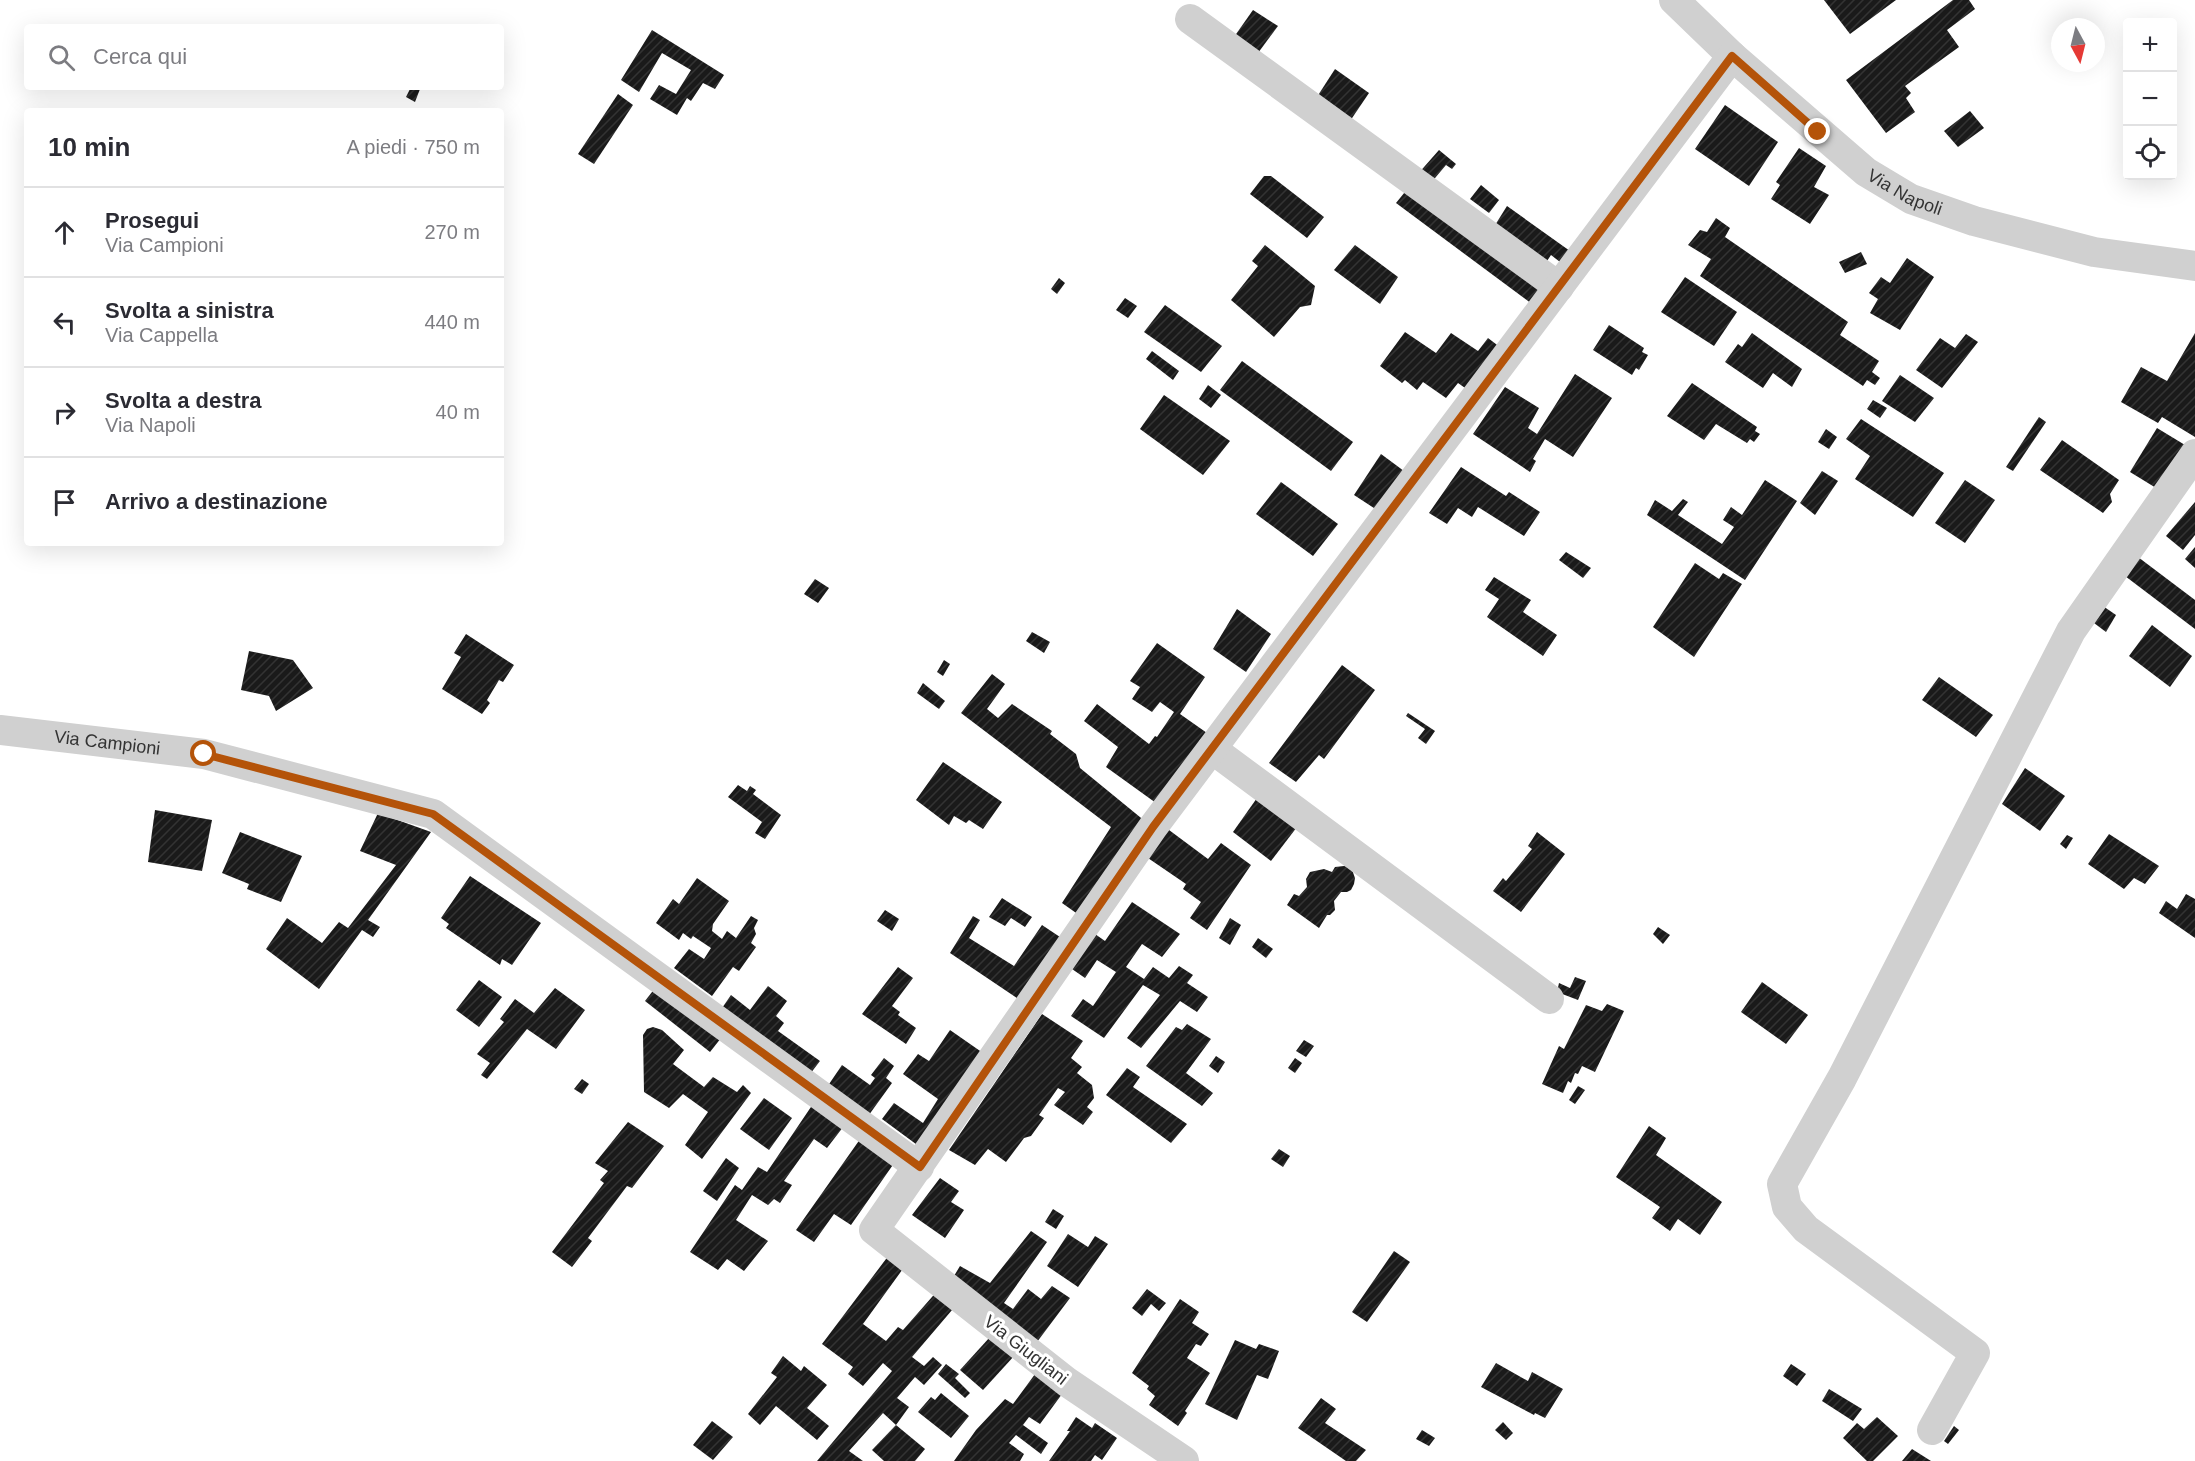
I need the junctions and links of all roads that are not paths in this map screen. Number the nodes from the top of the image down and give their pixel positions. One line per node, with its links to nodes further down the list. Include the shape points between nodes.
1 (1674, 0): 3 (street, Via Napoli)
2 (1190, 19): 5 (street)
3 (1732, 56): 4 (street, Via Napoli, via 1866,172 1911,199 1974,221 2094,252); 5 (street)
4 (2195, 266)
5 (1559, 287): 8 (street)
6 (2195, 454): 11 (street, via 2071,631 1842,1078 1782,1184 1788,1207 1806,1229 1975,1353)
7 (0, 730): 10 (street, Via Campioni, via 204,754 433,814)
8 (1212, 749): 9 (street); 10 (street, via 1153,827)
9 (1549, 999)
10 (920, 1167): 12 (street, Via Giugliani, via 874,1230 1067,1382)
11 (1932, 1430)
12 (1184, 1461)

